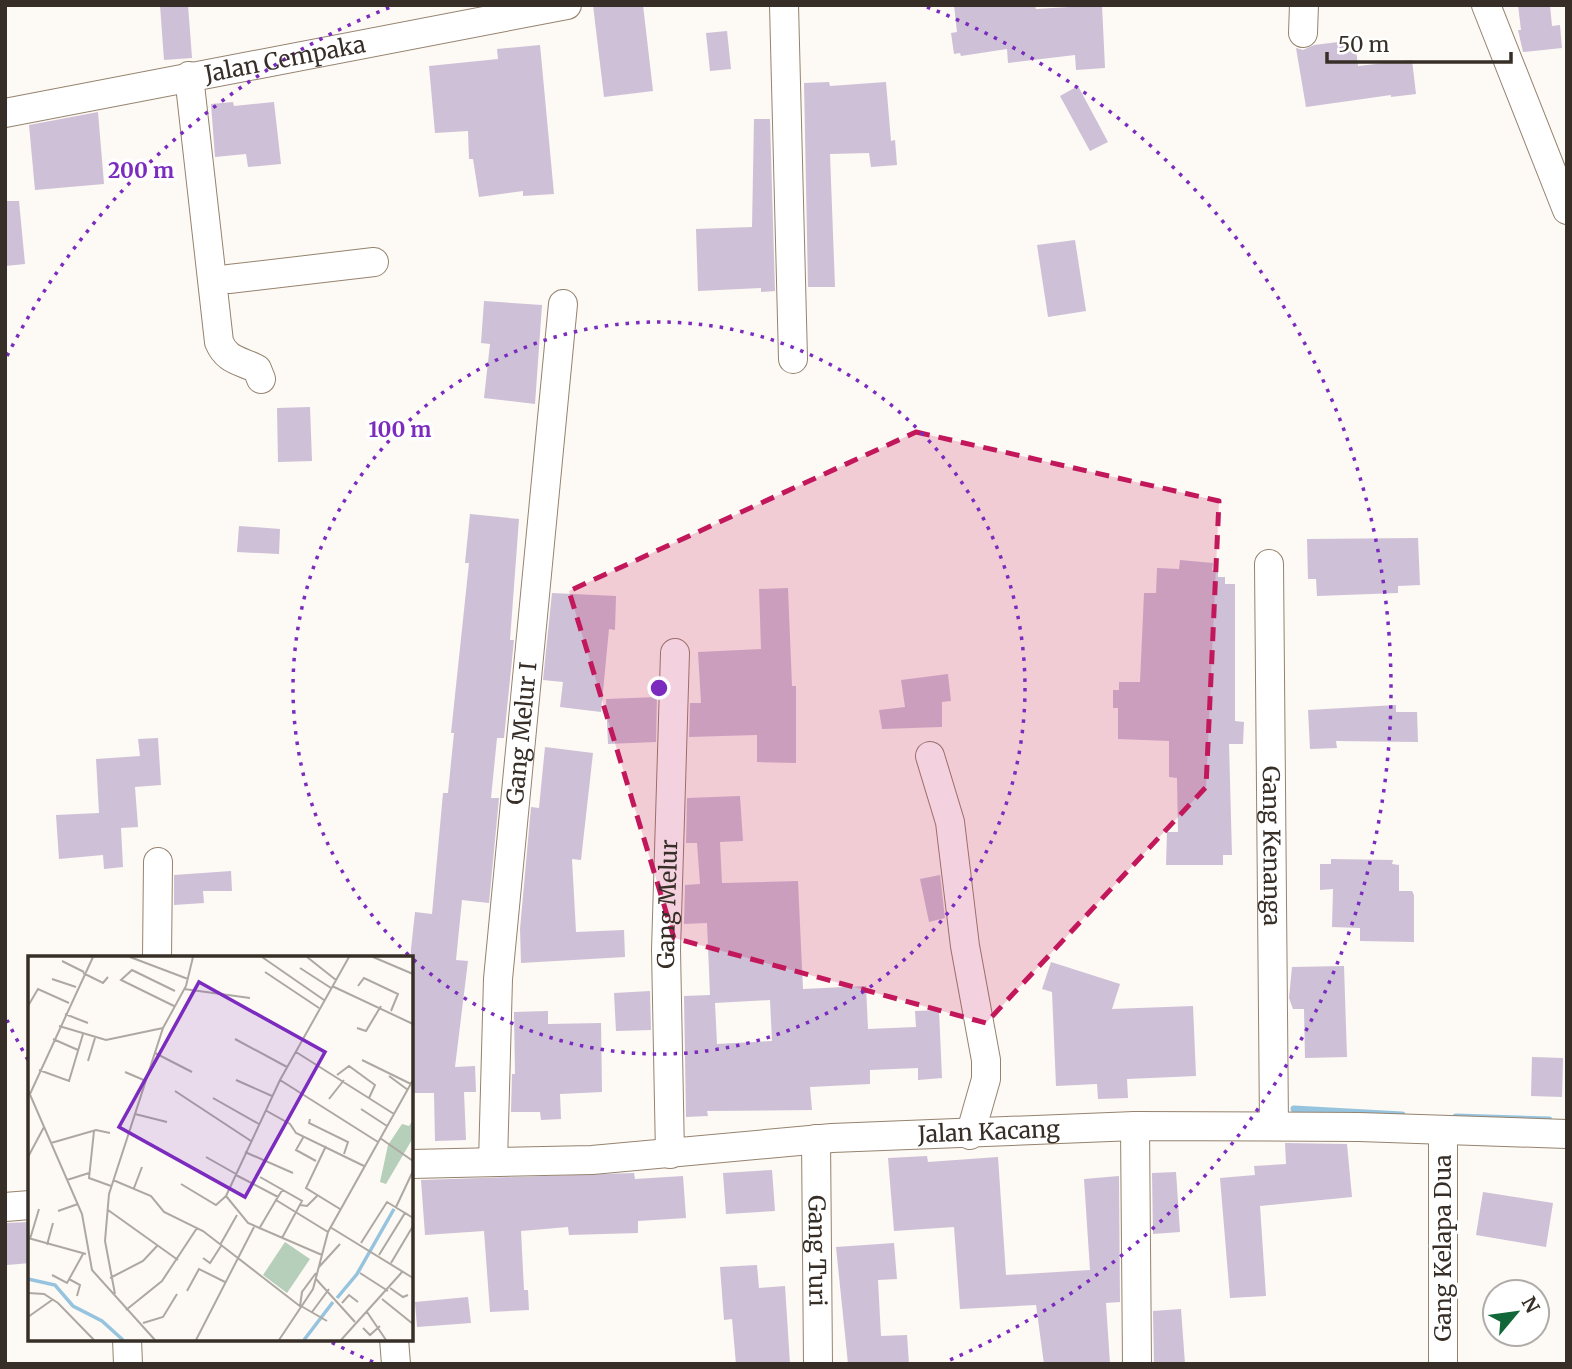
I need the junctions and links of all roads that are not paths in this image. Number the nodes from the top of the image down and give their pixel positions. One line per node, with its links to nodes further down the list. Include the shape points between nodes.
1 (567, 5): 5 (street, Jalan Cempaka)
2 (784, 5): 13 (street)
3 (1304, 5): 6 (street)
4 (1486, 5): 9 (street)
5 (510, 10): 7 (street, Jalan Cempaka)
6 (1303, 33)
7 (189, 76): 8 (street, Jalan Cempaka); 14 (street, via 219,342 233,361 257,369)
8 (5, 113)
9 (1567, 210)
10 (374, 262): 11 (street)
11 (229, 279)
12 (563, 304): 27 (street, Gang Melur I, via 498,979)
13 (793, 359)
14 (261, 379)
15 (1269, 564): 21 (street, Gang Kenanga)
16 (676, 653): 26 (street, Gang Melur, via 666,911)
17 (930, 756): 24 (street, via 950,822 965,946 986,1060 986,1079)
18 (158, 862): 19 (street)
19 (157, 956)
20 (1135, 1126): 21 (street, Jalan Kacang); 24 (street, Jalan Kacang); 36 (street)
21 (1274, 1126): 22 (street, Jalan Kacang)
22 (1443, 1131): 23 (street, Jalan Kacang); 37 (street, Gang Kelapa Dua)
23 (1567, 1134)
24 (970, 1135): 25 (street, Jalan Kacang)
25 (816, 1139): 26 (street, Jalan Kacang); 35 (street, Gang Turi)
26 (670, 1154): 27 (street, Jalan Kacang)
27 (494, 1161): 28 (street, Jalan Kacang)
28 (413, 1164)
29 (28, 1205): 30 (street)
30 (5, 1207)
31 (127, 1341): 33 (street)
32 (394, 1341): 34 (street)
33 (128, 1364)
34 (396, 1364)
35 (818, 1364)
36 (1137, 1364)
37 (1443, 1364)

